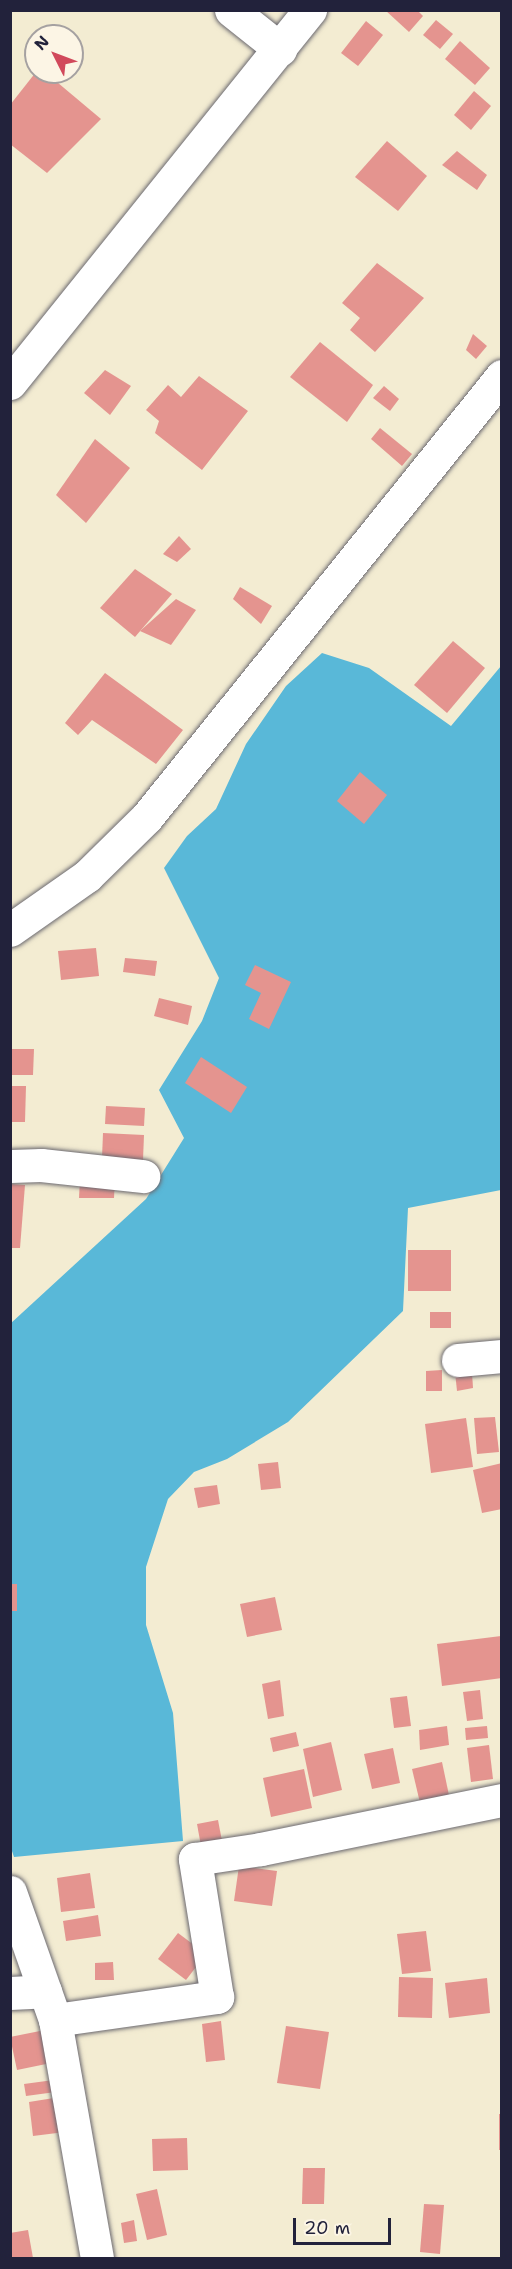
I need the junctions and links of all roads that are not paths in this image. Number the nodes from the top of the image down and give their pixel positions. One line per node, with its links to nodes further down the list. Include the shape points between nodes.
1 (231, 10): 3 (street)
2 (310, 10): 3 (street)
3 (280, 49): 4 (street)
4 (10, 383)
5 (497, 391): 6 (street, via 147,818 87,876)
6 (10, 930)
7 (10, 1166): 8 (street, via 41,1165)
8 (143, 1176)
9 (501, 1356): 10 (street)
10 (458, 1360)
11 (501, 1800): 14 (street, via 195,1859 217,1997)
12 (10, 1892): 14 (street)
13 (10, 1993): 14 (street)
14 (50, 2006): 15 (street)
15 (97, 2259)

